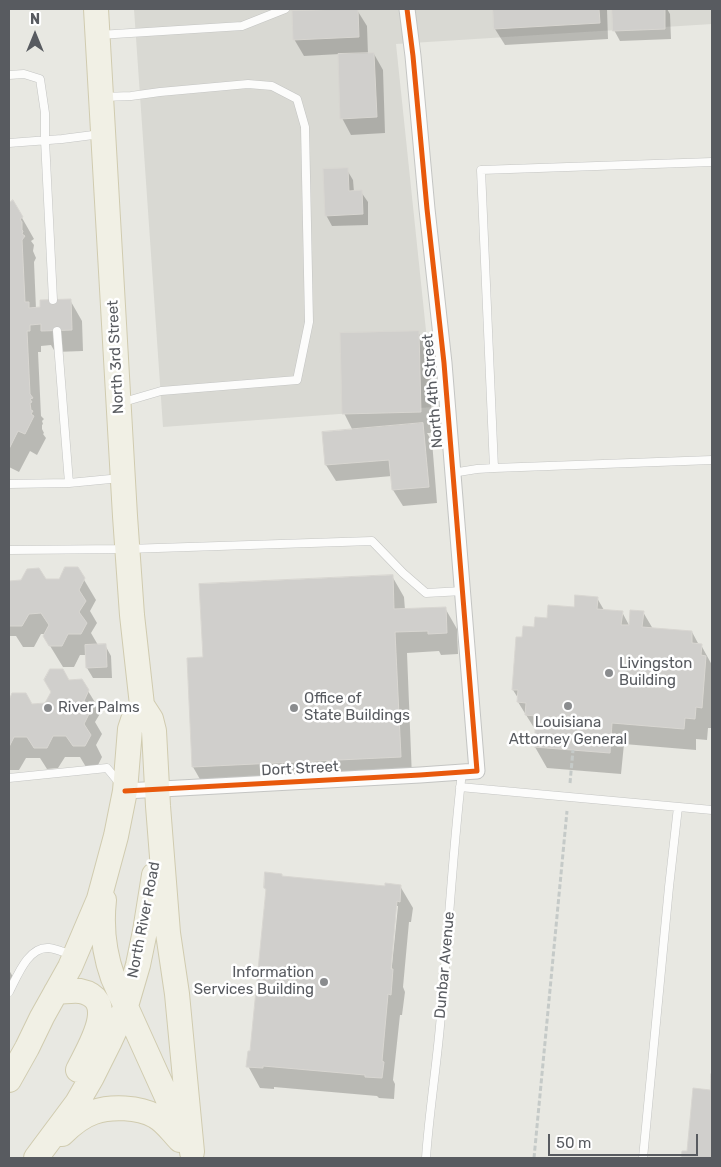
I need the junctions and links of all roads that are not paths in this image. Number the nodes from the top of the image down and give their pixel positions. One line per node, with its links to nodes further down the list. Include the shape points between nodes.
1 (96, 9): 4 (main road, North 3rd Street)
2 (285, 9): 4 (lane, via 242,26)
3 (407, 9): 16 (street, North 4th Street, via 444,364)
4 (97, 35): 6 (main road, North 3rd Street)
5 (9, 75): 8 (lane, via 24,74 40,79)
6 (101, 97): 7 (main road, North 3rd Street); 13 (lane, via 248,84 272,86 297,99 305,127 309,322 297,380 161,391)
7 (103, 134): 8 (lane); 13 (main road, North 3rd Street)
8 (45, 140): 9 (lane); 11 (lane)
9 (9, 143)
10 (712, 162): 15 (lane, via 481,170)
11 (54, 300)
12 (57, 331): 18 (lane)
13 (118, 403): 17 (main road, North 3rd Street)
14 (712, 460): 15 (lane)
15 (494, 468): 16 (lane)
16 (452, 473): 22 (street, North 4th Street)
17 (123, 478): 18 (lane); 20 (main road, North 3rd Street)
18 (69, 483): 19 (lane)
19 (9, 484)
20 (127, 549): 21 (lane); 22 (lane, via 372,541 426,592); 23 (main road, North 3rd Street)
21 (9, 550)
22 (463, 590): 24 (street, North 4th Street)
23 (142, 705): 26 (main road, via 130,729); 27 (main road, North 3rd Street, via 154,731)
24 (466, 777): 27 (street, Dort Street); 28 (lane); 38 (lane, Dunbar Avenue, via 452,867)
25 (9, 778): 26 (lane, via 107,768)
26 (125, 791): 27 (street, Dort Street); 30 (main road)
27 (157, 798): 34 (main road, North River Road, via 158,845 150,902); 36 (main road)
28 (678, 807): 29 (lane); 39 (lane)
29 (712, 810)
30 (108, 861): 31 (main road, via 98,899); 34 (main road, via 102,914 104,943 108,965)
31 (74, 956): 32 (lane, via 42,948 28,958); 33 (main road)
32 (9, 992)
33 (56, 992): 35 (main road); 37 (main road, via 79,991 91,995 99,1004 101,1018 61,1100 26,1148)
34 (126, 1006): 36 (main road); 37 (main road, North River Road, via 77,1103)
35 (9, 1080)
36 (192, 1152): 37 (main road, via 156,1116 142,1110 112,1108 94,1112 75,1122)
37 (34, 1156)
38 (426, 1158)
39 (643, 1158)

